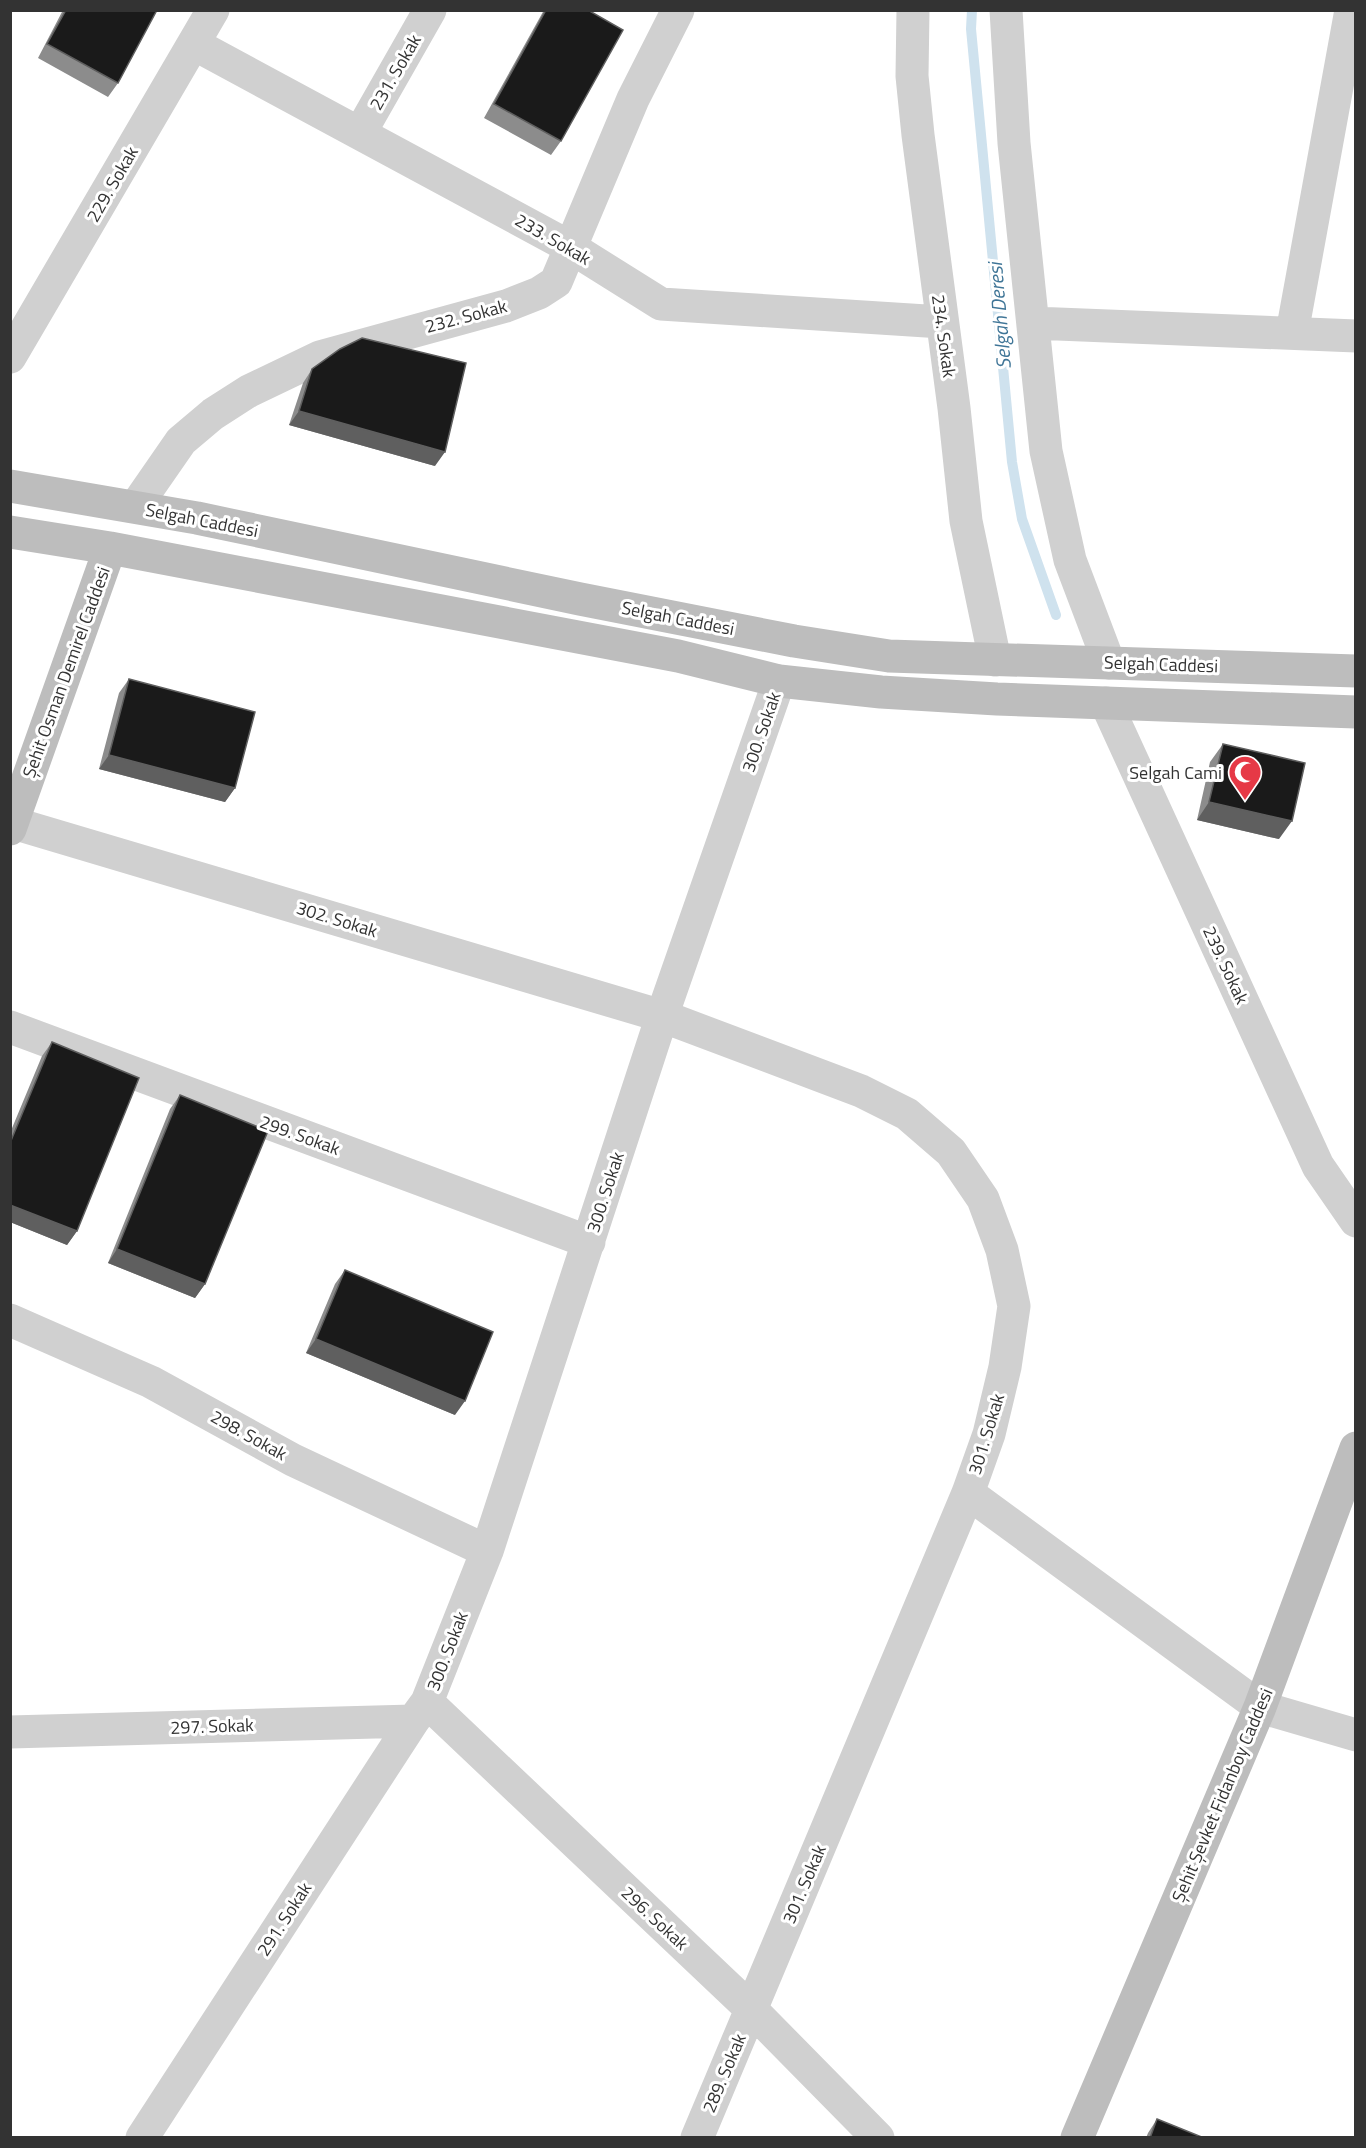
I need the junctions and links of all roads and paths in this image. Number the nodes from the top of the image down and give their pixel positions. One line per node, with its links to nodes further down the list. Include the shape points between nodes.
1 (213, 10): 7 (street, 229. Sokak)
2 (430, 10): 8 (street, 231. Sokak)
3 (678, 10): 9 (street, 232. Sokak, via 633,99)
4 (913, 10): 10 (street, 234. Sokak, via 912,76)
5 (1006, 10): 11 (street, via 1014,143)
6 (1351, 10): 12 (street)
7 (194, 44): 8 (street, 233. Sokak); 14 (street, 229. Sokak)
8 (360, 134): 9 (street, 233. Sokak)
9 (570, 247): 10 (street, 233. Sokak, via 660,304); 16 (street, 232. Sokak, via 556,282 539,293 506,306 320,357 249,392 213,414 181,441)
10 (942, 322): 19 (street, 234. Sokak, via 966,520)
11 (1033, 323): 12 (street); 20 (street, via 1053,484 1070,560)
12 (1292, 333): 13 (street)
13 (1356, 336)
14 (10, 357)
15 (10, 486): 16 (main road, Selgah Caddesi)
16 (136, 506): 19 (main road, Selgah Caddesi, via 794,640 889,656)
17 (10, 532): 18 (main road, Selgah Caddesi)
18 (110, 549): 22 (main road, Selgah Caddesi, via 667,654); 25 (main road, Şehit Osman Demirel Caddesi)
19 (995, 660): 20 (main road, Selgah Caddesi)
20 (1109, 663): 21 (main road, Selgah Caddesi)
21 (1356, 670)
22 (779, 681): 23 (main road, Selgah Caddesi, via 881,692); 26 (street, 300. Sokak)
23 (1106, 704): 24 (main road, Selgah Caddesi); 28 (street, 239. Sokak, via 1318,1166)
24 (1356, 712)
25 (12, 826): 26 (street, 302. Sokak)
26 (662, 1016): 29 (street, 300. Sokak); 32 (street, 301. Sokak, via 861,1091 907,1114 951,1152 983,1199 1002,1250 1014,1306 989,1434)
27 (10, 1027): 29 (street, 299. Sokak)
28 (1356, 1221)
29 (589, 1242): 33 (street, 300. Sokak)
30 (10, 1320): 33 (street, 298. Sokak, via 151,1382 292,1460)
31 (1356, 1448): 34 (main road, Şehit Şevket Fidanboy Caddesi)
32 (968, 1493): 34 (street); 38 (street, 301. Sokak)
33 (487, 1551): 35 (street, 300. Sokak)
34 (1260, 1707): 37 (street); 42 (main road, Şehit Şevket Fidanboy Caddesi)
35 (420, 1711): 36 (street, 297. Sokak); 38 (street, 296. Sokak); 39 (street, 291. Sokak)
36 (10, 1732)
37 (1356, 1735)
38 (751, 2009): 40 (street, 289. Sokak); 41 (street, 296. Sokak)
39 (142, 2138)
40 (696, 2138)
41 (878, 2138)
42 (1077, 2138)

